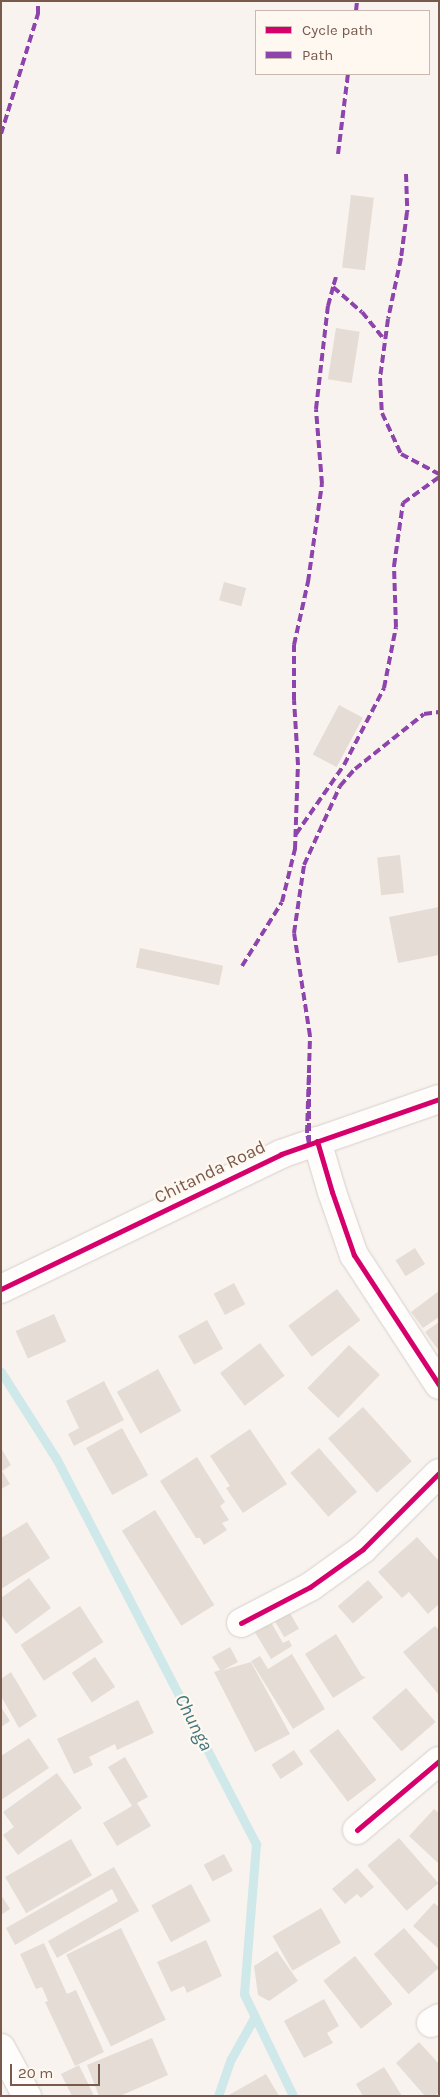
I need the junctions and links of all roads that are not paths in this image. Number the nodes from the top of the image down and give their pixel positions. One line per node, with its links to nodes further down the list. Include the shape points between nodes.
1 (439, 1099): 2 (street, Chitanda Road)
2 (318, 1141): 3 (street, Chitanda Road, via 281,1154); 4 (street, via 354,1255)
3 (1, 1289)
4 (439, 1385)
5 (439, 1473): 6 (street, via 363,1549 310,1586)
6 (241, 1623)
7 (439, 1762): 8 (street)
8 (356, 1830)
9 (1, 2048): 10 (street)
10 (27, 2096)

